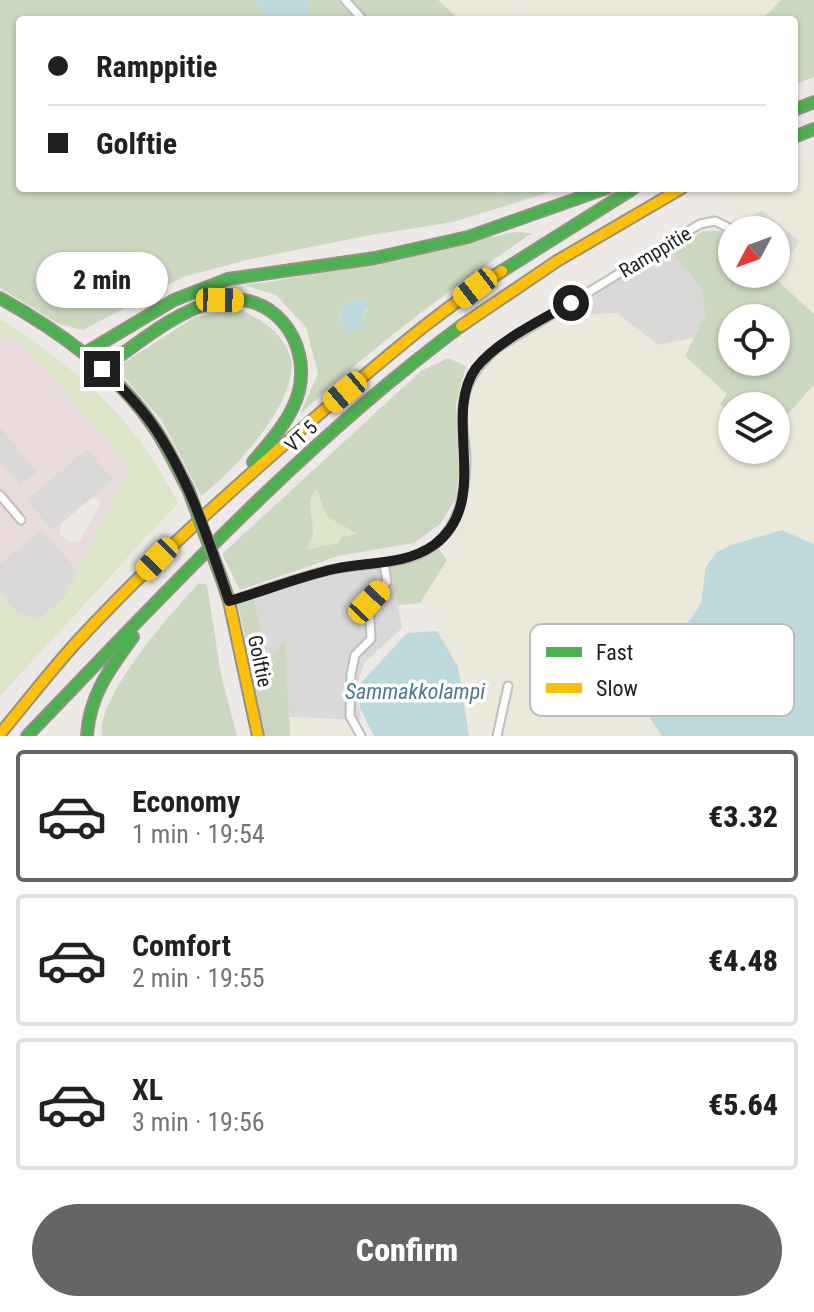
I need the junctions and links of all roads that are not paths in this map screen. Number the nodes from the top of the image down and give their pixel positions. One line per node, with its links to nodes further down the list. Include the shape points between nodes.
1 (345, 0): 2 (street)
2 (359, 16)
3 (596, 192): 8 (main road, via 468,237 375,258 228,279 174,300)
4 (628, 192): 11 (main road, VT 5, via 475,288)
5 (674, 192): 14 (main road, VT 5, via 524,280 441,341 349,416)
6 (718, 222): 13 (street, Ramppitie, via 700,224 497,348 475,369 463,405 466,462 460,509 443,537 420,554)
7 (0, 298): 8 (main road, Golftie)
8 (85, 353): 9 (main road, Golftie)
9 (102, 369): 11 (main road, via 145,337 220,300 269,307 287,324 302,362 298,393 267,445); 15 (main road, Golftie, bridge, via 152,424 188,489)
10 (0, 495): 12 (street)
11 (217, 502): 17 (main road, VT 5, via 72,647)
12 (21, 520)
13 (384, 563): 15 (street, Ramppitie, via 336,568); 21 (street, via 387,582 369,602 371,639 355,655 351,674 350,716)
14 (174, 584): 18 (main road, VT 5); 19 (main road, via 97,688)
15 (229, 601): 20 (main road, Golftie)
16 (508, 686): 22 (street)
17 (0, 734)
18 (27, 736)
19 (87, 736)
20 (258, 736)
21 (361, 736)
22 (497, 736)

